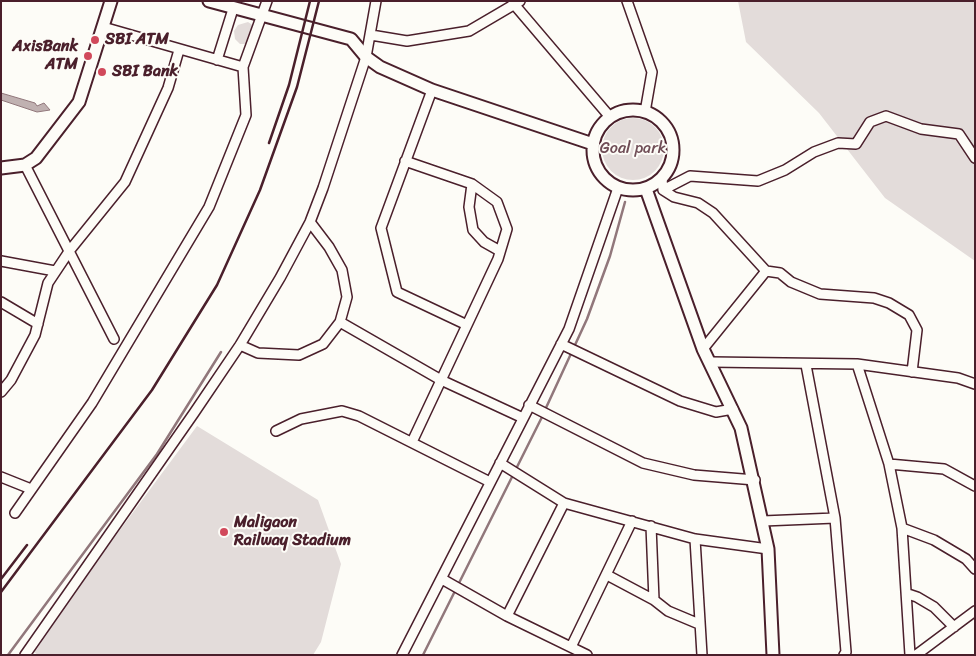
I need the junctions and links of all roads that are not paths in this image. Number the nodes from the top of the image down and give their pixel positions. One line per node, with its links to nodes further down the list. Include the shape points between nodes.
1 (111, 1): 9 (street)
2 (209, 1): 7 (street)
3 (267, 1): 8 (street)
4 (376, 1): 10 (street)
5 (628, 1): 16 (street, via 652,72)
6 (515, 3): 10 (street, via 469,31 408,41); 17 (street)
7 (233, 9): 8 (street); 13 (street)
8 (263, 16): 12 (street, via 351,39); 14 (street)
9 (103, 27): 11 (street); 21 (street, via 79,102 36,158)
10 (372, 35): 12 (street)
11 (179, 50): 13 (street); 28 (street, via 168,88 125,182)
12 (366, 57): 15 (street, via 380,67); 27 (street)
13 (217, 60): 14 (street)
14 (243, 67): 59 (street, via 246,115 209,207 92,403)
15 (432, 90): 18 (street); 20 (street)
16 (645, 112): 17 (street, via 632,110); 24 (street, via 662,122 672,140 672,161)
17 (610, 117): 18 (street, via 596,134)
18 (593, 144): 25 (street, via 593,158 598,170 606,181)
19 (975, 158): 24 (street, via 959,134 921,129 886,116 870,122 856,144 838,143 814,152 785,170 758,181 690,176)
20 (405, 161): 23 (street); 36 (street, via 380,228 397,292)
21 (25, 165): 22 (street); 28 (street)
22 (1, 168)
23 (472, 184): 29 (street, via 469,207 473,230 484,242); 29 (street, via 498,202 507,230)
24 (662, 184): 26 (street); 32 (street, via 674,197 698,203 712,213)
25 (618, 188): 26 (street, via 627,191); 38 (street)
26 (646, 189): 40 (street)
27 (310, 222): 34 (street, via 342,270 347,297); 39 (street)
28 (70, 250): 31 (street); 37 (street)
29 (500, 251): 36 (street)
30 (1, 261): 31 (street)
31 (55, 271): 35 (street, via 48,283)
32 (766, 271): 40 (street); 44 (street, via 780,272 791,282 820,294 874,298 908,315 917,330)
33 (1, 302): 35 (street)
34 (340, 322): 39 (street, via 323,344 299,355 258,353); 45 (street)
35 (38, 324): 47 (street, via 35,335)
36 (467, 325): 45 (street)
37 (114, 339)
38 (561, 344): 48 (street); 49 (street, via 680,401 716,412)
39 (240, 345): 80 (street)
40 (703, 349): 41 (street)
41 (711, 362): 43 (street); 49 (street)
42 (858, 364): 43 (street); 44 (street); 54 (street)
43 (806, 365): 62 (street)
44 (912, 372): 46 (street, via 958,378)
45 (442, 380): 50 (street); 52 (street)
46 (975, 384)
47 (3, 388)
48 (529, 406): 50 (street); 56 (street, via 643,463 694,476)
49 (733, 410): 56 (street)
50 (523, 418): 53 (street)
51 (276, 431): 52 (street, via 301,419 342,411)
52 (412, 442): 57 (street)
53 (500, 463): 57 (street); 60 (street)
54 (889, 464): 58 (street, via 944,468); 66 (street)
55 (1, 476): 59 (street)
56 (755, 480): 64 (street)
57 (490, 482): 71 (street)
58 (975, 486)
59 (31, 489): 61 (street)
60 (564, 503): 63 (street); 75 (street)
61 (15, 513)
62 (835, 518): 64 (street); 84 (street)
63 (632, 521): 65 (street); 70 (street)
64 (763, 521): 68 (street)
65 (651, 526): 67 (street); 73 (street)
66 (902, 528): 69 (street, via 934,540 966,559); 72 (street)
67 (695, 539): 68 (street); 76 (street)
68 (768, 548): 83 (street)
69 (975, 569)
70 (607, 575): 73 (street); 78 (street)
71 (442, 579): 75 (street); 79 (street)
72 (908, 594): 77 (street, via 934,607); 85 (street)
73 (654, 600): 76 (street, via 668,611)
74 (975, 611): 77 (street)
75 (507, 616): 78 (street)
76 (699, 624): 82 (street)
77 (954, 627): 86 (street)
78 (571, 647): 81 (street)
79 (404, 654)
80 (25, 655)
81 (587, 655)
82 (702, 655)
83 (773, 655)
84 (844, 655)
85 (910, 655)
86 (916, 655)

